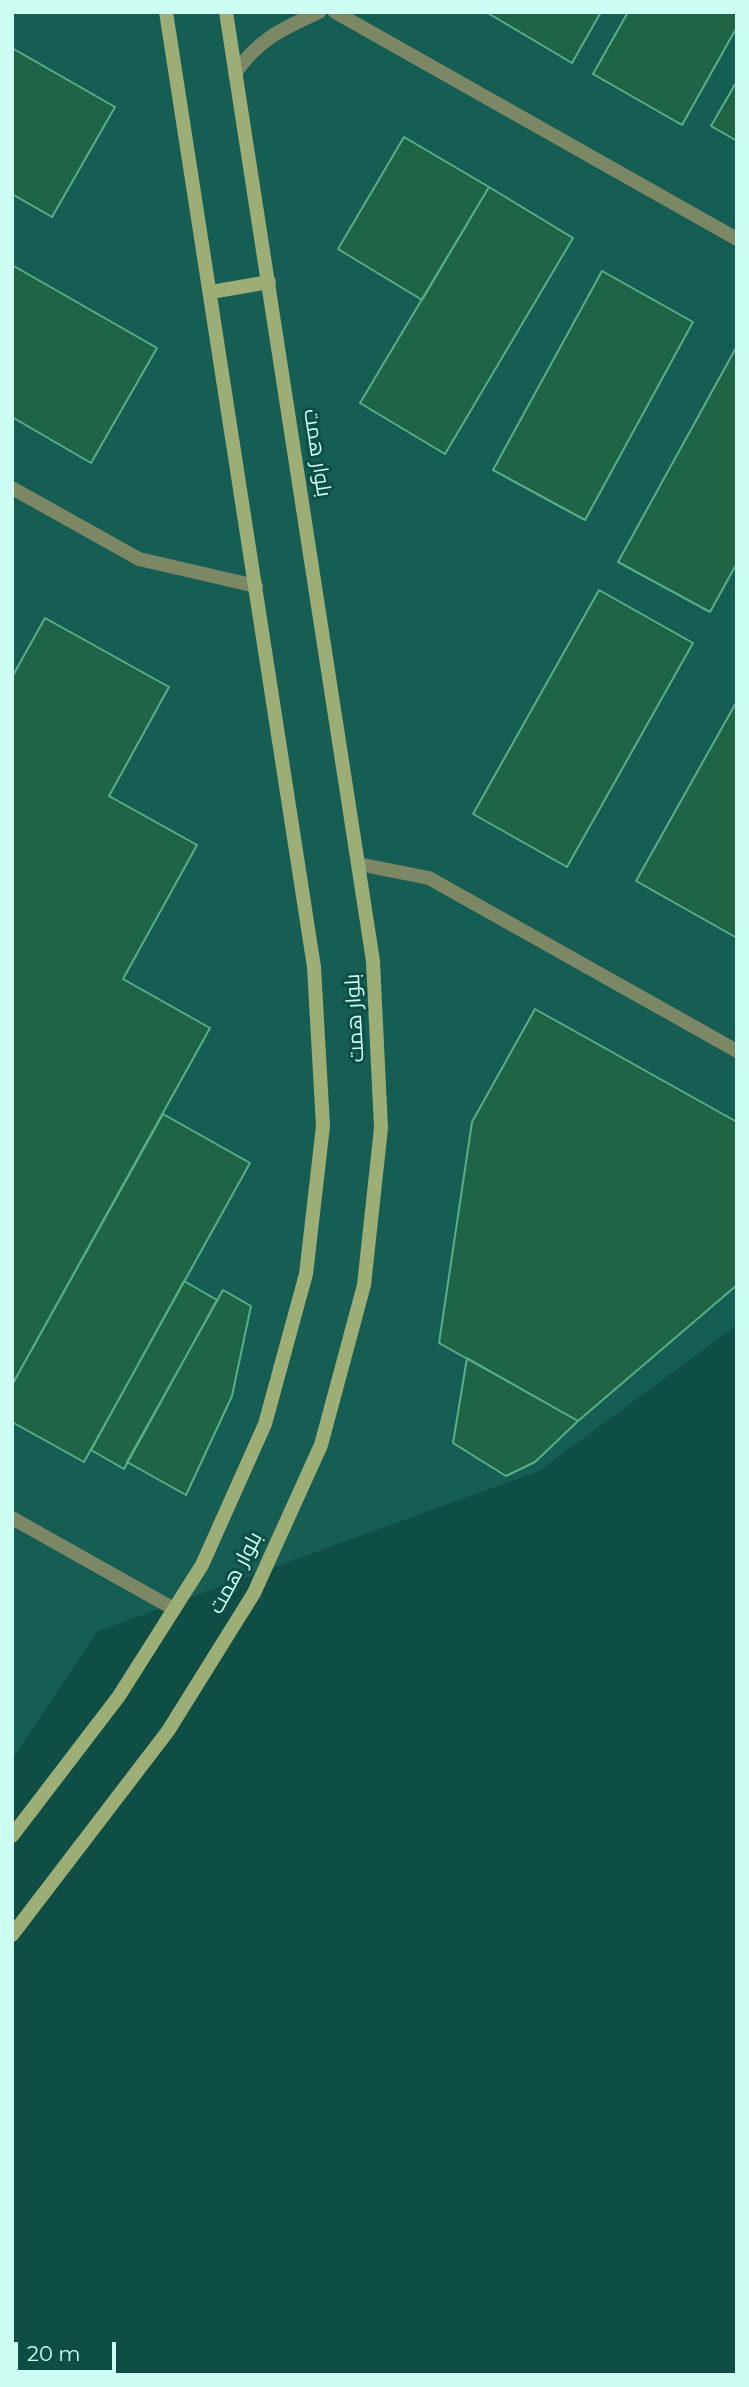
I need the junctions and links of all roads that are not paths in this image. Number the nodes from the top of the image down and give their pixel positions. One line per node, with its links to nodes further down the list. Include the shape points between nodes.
1 (166, 12): 8 (street, بلوار همت)
2 (226, 12): 5 (street, بلوار همت)
3 (319, 12): 5 (street, via 252,49)
4 (335, 12): 6 (street)
5 (235, 72): 7 (street, بلوار همت)
6 (737, 239)
7 (269, 282): 8 (street); 11 (street, بلوار همت)
8 (211, 292): 10 (street, بلوار همت)
9 (12, 488): 10 (street, via 139,559)
10 (256, 586): 14 (street, بلوار همت, via 314,967 323,1126 306,1274 265,1424 202,1565)
11 (358, 864): 12 (street, via 429,878); 16 (street, بلوار همت, via 373,961 382,1128 364,1285 321,1445 254,1592 168,1731)
12 (737, 1051)
13 (12, 1518): 14 (street)
14 (174, 1608): 15 (street, بلوار همت, via 119,1696)
15 (12, 1836)
16 (12, 1935)

